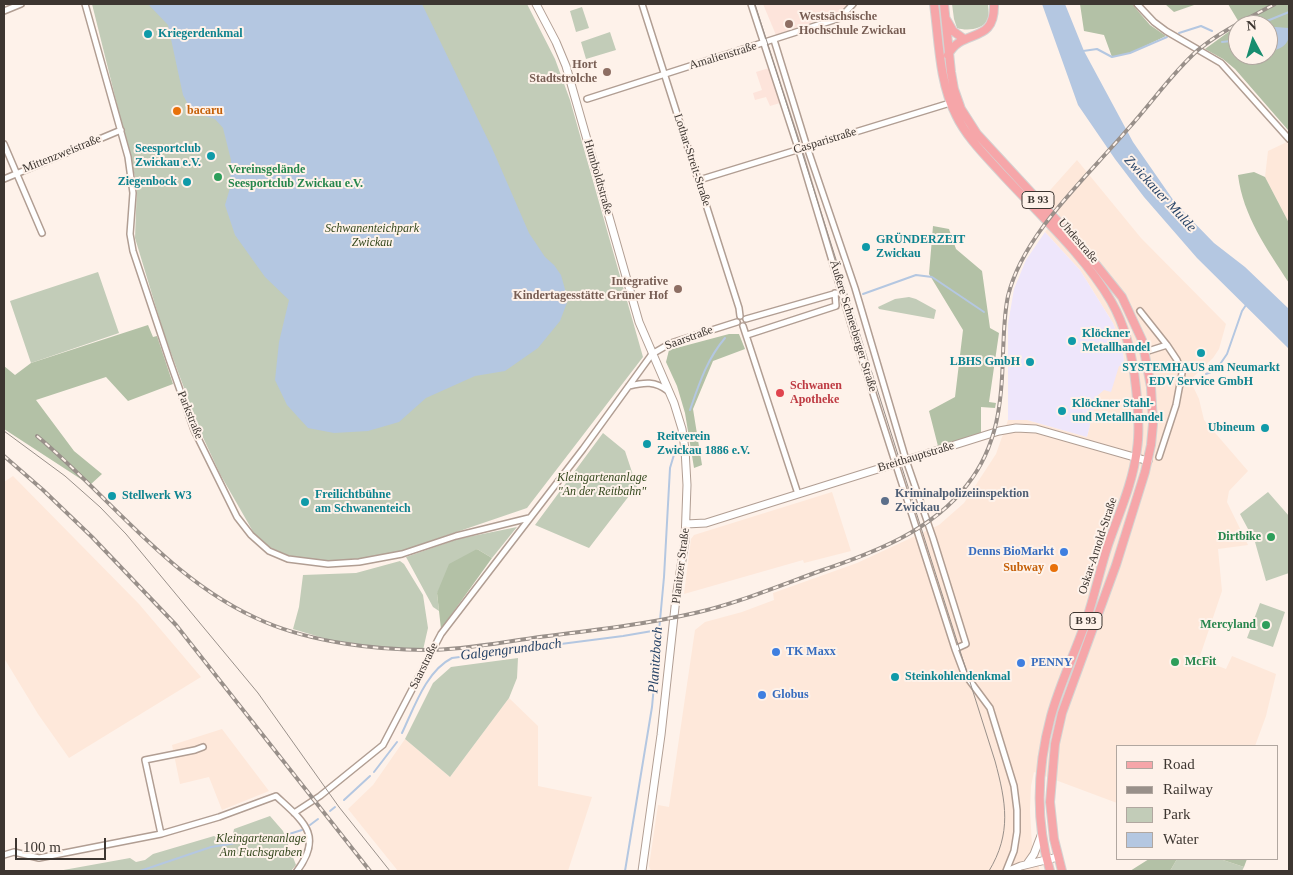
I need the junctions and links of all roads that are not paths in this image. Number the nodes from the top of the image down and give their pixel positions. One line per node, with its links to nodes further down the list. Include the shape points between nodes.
1 (21, 4): 11 (street)
2 (85, 4): 20 (street, Parkstraße)
3 (642, 4): 17 (street, Lothar-Streit-Straße)
4 (751, 4): 15 (street, Äußere Schneeberger Straße)
5 (853, 4): 14 (street, Amalienstraße, via 840,18)
6 (934, 4): 19 (main road, Uhdestraße / B 93)
7 (944, 4): 12 (main road, Uhdestraße / B 93)
8 (994, 4): 13 (main road, via 994,14 986,30)
9 (1137, 4): 21 (street, via 1154,22 1221,64)
10 (537, 5): 39 (main road, Humboldtstraße, via 568,72 639,322)
11 (4, 11)
12 (945, 16): 13 (main road, via 954,31); 16 (main road, Uhdestraße / B 93)
13 (964, 39): 16 (main road)
14 (774, 40): 15 (street, Amalienstraße); 23 (street, Äußere Schneeberger Straße)
15 (764, 44): 17 (street, Amalienstraße); 24 (street, Äußere Schneeberger Straße)
16 (948, 55): 38 (main road, Uhdestraße / B 93, via 956,95 966,118 1122,297)
17 (665, 74): 18 (street, Amalienstraße); 27 (street, Lothar-Streit-Straße)
18 (587, 99)
19 (950, 103): 23 (street, Casparistraße); 43 (main road, Uhdestraße / B 93, via 974,143 1079,257 1112,303 1130,348 1134,368 1138,416)
20 (121, 130): 25 (street, Mittenzweistraße); 48 (street, Parkstraße, via 133,193 130,234 133,251 194,430 237,517 251,535 269,551 288,559 343,564 402,554 456,536)
21 (1289, 139)
22 (4, 144): 25 (street)
23 (807, 147): 24 (street, Casparistraße); 44 (street, Äußere Schneeberger Straße, via 855,288)
24 (799, 150): 27 (street, Casparistraße); 29 (street, Äußere Schneeberger Straße)
25 (16, 173): 26 (street, Mittenzweistraße); 28 (street)
26 (4, 179)
27 (699, 180): 32 (street, Lothar-Streit-Straße)
28 (42, 233)
29 (842, 292): 30 (street); 46 (street, Äußere Schneeberger Straße)
30 (835, 293): 33 (street); 36 (street, via 836,306)
31 (1140, 311): 37 (street)
32 (740, 316): 33 (street); 34 (street)
33 (746, 320): 35 (street)
34 (737, 322): 35 (street); 39 (street, Saarstraße, via 671,343)
35 (743, 326): 36 (street)
36 (747, 335): 47 (street)
37 (1167, 346): 38 (street); 42 (street, via 1182,374)
38 (1145, 352): 45 (main road, Uhdestraße / B 93, via 1153,411)
39 (652, 354): 40 (street, Saarstraße); 41 (main road, Planitzer Straße)
40 (629, 386): 41 (street, via 654,383); 48 (street, Saarstraße)
41 (670, 391): 49 (main road, Planitzer Straße, via 684,443)
42 (1159, 457)
43 (1136, 458): 44 (main road, Breithauptstraße, via 1036,429 1016,428); 45 (main road, Breithauptstraße); 53 (main road, Oskar-Arnold-Straße / B 93, via 1087,619 1051,715 1039,784)
44 (906, 460): 46 (main road, Breithauptstraße); 50 (street, Äußere Schneeberger Straße, via 966,644)
45 (1148, 461): 56 (main road, Oskar-Arnold-Straße / B 93, via 1116,565 1057,731 1050,802)
46 (897, 463): 47 (main road, Breithauptstraße); 50 (street, Äußere Schneeberger Straße)
47 (798, 494): 49 (main road, Breithauptstraße, via 706,522)
48 (529, 518): 52 (street, Saarstraße, via 441,634 383,744)
49 (686, 524): 60 (main road, Planitzer Straße)
50 (955, 648): 61 (street, Äußere Schneeberger Straße, via 964,673 990,708 1014,786 1017,832)
51 (203, 747): 54 (street, via 145,760)
52 (294, 813): 54 (street, via 276,796); 59 (street, via 308,831 310,844 310,850)
53 (1042, 833): 57 (main road, Oskar-Arnold-Straße / B 93); 58 (main road)
54 (161, 834): 55 (street, via 39,858 14,852)
55 (4, 855)
56 (1058, 857): 57 (main road, Äußere Schneeberger Straße); 63 (main road, Oskar-Arnold-Straße / B 93)
57 (1046, 859): 58 (main road, Äußere Schneeberger Straße); 62 (main road, Oskar-Arnold-Straße / B 93)
58 (1027, 864): 61 (main road, Äußere Schneeberger Straße)
59 (297, 871)
60 (642, 871)
61 (1008, 871)
62 (1050, 871)
63 (1062, 871)

